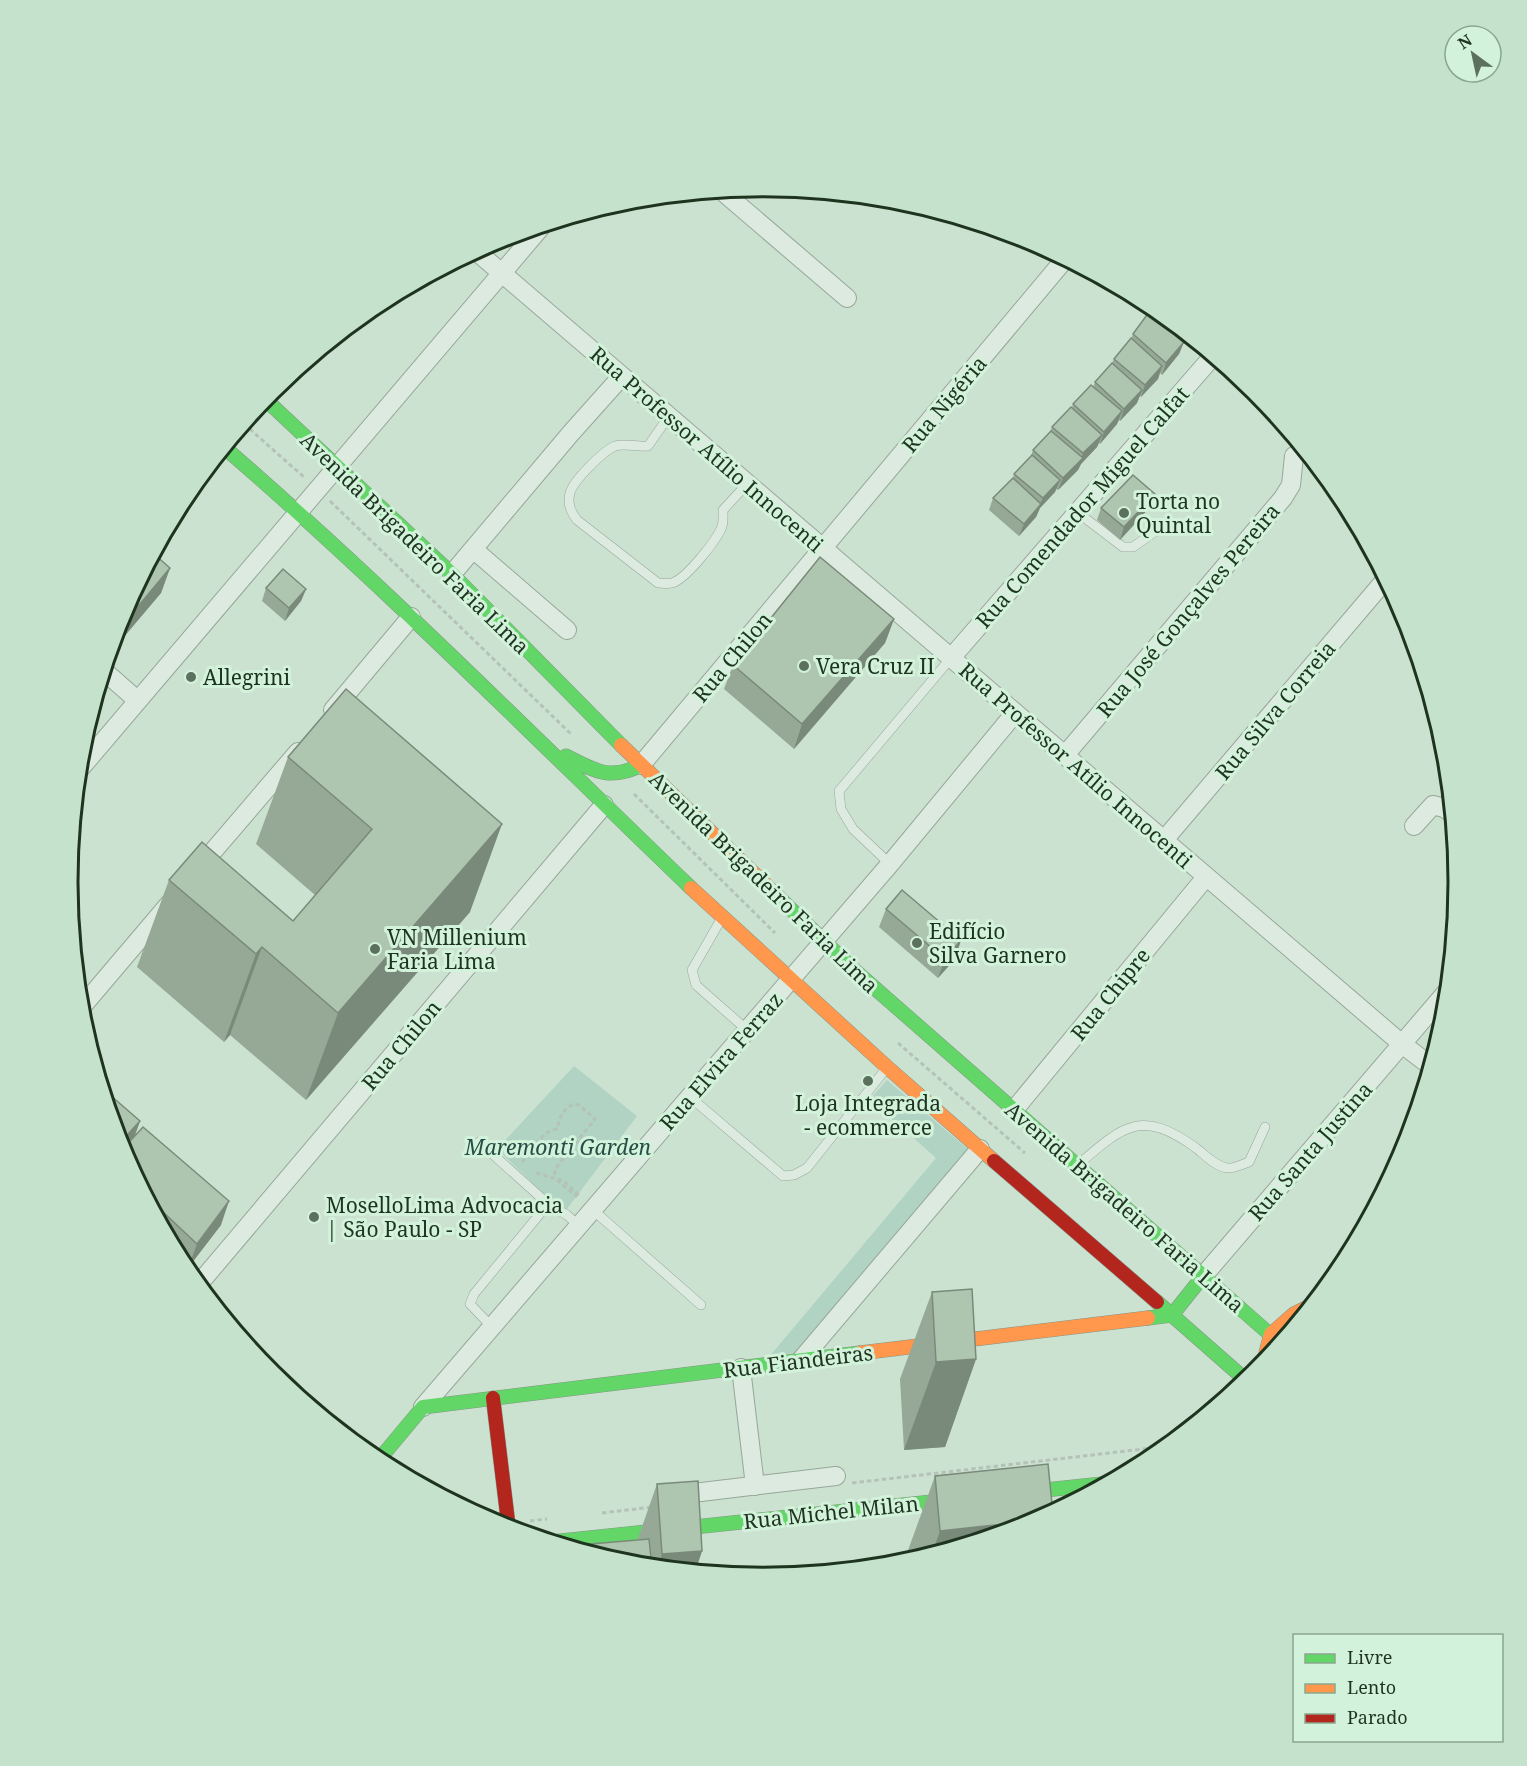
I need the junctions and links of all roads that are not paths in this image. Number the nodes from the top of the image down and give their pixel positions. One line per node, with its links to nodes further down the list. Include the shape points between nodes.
1 (731, 198): 6 (street)
2 (531, 239): 5 (street)
3 (484, 258): 5 (street, Rua Professor Atílio Innocenti)
4 (1060, 265): 19 (street, Rua Nigéria)
5 (501, 273): 8 (street, Rua Professor Atílio Innocenti); 13 (street)
6 (847, 298)
7 (1208, 362): 16 (street, Rua Comendador Miguel Calfat)
8 (622, 376): 10 (street, Rua Professor Atílio Innocenti); 18 (street)
9 (272, 405): 13 (main road, Avenida Brigadeiro Faria Lima)
10 (669, 416): 14 (street, Rua Professor Atílio Innocenti); 14 (lane, via 648,446 617,446 590,467 569,496 571,512 577,520 658,583 673,583 705,552 721,530 723,510)
11 (231, 453): 15 (main road)
12 (1294, 456): 29 (street, Rua José Gonçalves Pereira, via 1291,485 1283,498)
13 (337, 465): 15 (street); 20 (main road, Avenida Brigadeiro Faria Lima)
14 (748, 483): 19 (street, Rua Professor Atílio Innocenti)
15 (298, 511): 22 (main road); 26 (street)
16 (1077, 512): 17 (lane, via 1123,547 1133,547); 24 (street, Rua Comendador Miguel Calfat)
17 (1163, 526)
18 (473, 549): 20 (street); 23 (street)
19 (824, 549): 24 (street, Rua Professor Atílio Innocenti); 31 (street, Rua Chilon)
20 (452, 574): 31 (main road, Avenida Brigadeiro Faria Lima)
21 (1381, 585): 35 (street, Rua Silva Correia)
22 (411, 618): 28 (main road); 41 (street)
23 (567, 630)
24 (951, 658): 27 (street, Rua Professor Atílio Innocenti); 36 (lane, via 839,791 841,809 853,829)
25 (110, 676): 26 (street)
26 (137, 700): 30 (street)
27 (1015, 712): 29 (street, Rua Professor Atílio Innocenti); 36 (street, Rua Elvira Ferraz)
28 (543, 745): 31 (main road, via 602,774 614,776); 32 (main road)
29 (1065, 755): 35 (street, Rua Professor Atílio Innocenti)
30 (90, 757)
31 (641, 765): 39 (main road, Avenida Brigadeiro Faria Lima)
32 (604, 805): 38 (main road); 57 (street, Rua Chilon)
33 (1445, 807): 34 (street, via 1433,805)
34 (1414, 826)
35 (1164, 840): 37 (street, Rua Professor Atílio Innocenti)
36 (890, 864): 39 (street, Rua Elvira Ferraz)
37 (1206, 877): 44 (street, Rua Professor Atílio Innocenti); 48 (street, Rua Chipre)
38 (722, 919): 40 (main road); 43 (lane, via 692,970 696,985)
39 (824, 941): 40 (street, Rua Elvira Ferraz); 48 (main road, Avenida Brigadeiro Faria Lima)
40 (790, 980): 43 (street, Rua Elvira Ferraz); 46 (main road)
41 (88, 999)
42 (1438, 1001): 44 (street, Rua Santa Justina)
43 (747, 1030): 47 (street, Rua Elvira Ferraz)
44 (1402, 1044): 45 (street, Rua Professor Atílio Innocenti); 56 (street, Rua Santa Justina)
45 (1425, 1062)
46 (887, 1068): 47 (lane, via 807,1168 794,1175 783,1176); 51 (main road)
47 (690, 1097): 54 (street, Rua Elvira Ferraz)
48 (1014, 1110): 52 (main road, Avenida Brigadeiro Faria Lima)
49 (1265, 1127): 52 (lane, via 1249,1162 1229,1169 1152,1124 1134,1126 1110,1137)
50 (479, 1142): 53 (lane)
51 (980, 1149): 60 (main road); 64 (street)
52 (1078, 1165): 56 (main road, Avenida Brigadeiro Faria Lima)
53 (548, 1204): 55 (lane); 61 (lane, via 474,1294 470,1304)
54 (594, 1210): 55 (street, Rua Elvira Ferraz); 58 (lane)
55 (579, 1227): 61 (street, Rua Elvira Ferraz)
56 (1204, 1275): 60 (main road, Rua Santa Justina); 63 (main road, Avenida Brigadeiro Faria Lima)
57 (204, 1278)
58 (701, 1305)
59 (1297, 1312): 62 (main road)
60 (1172, 1315): 64 (main road, Rua Fiandeiras); 66 (main road)
61 (492, 1327): 68 (street, Rua Elvira Ferraz)
62 (1278, 1336)
63 (1276, 1339)
64 (801, 1360): 65 (main road, Rua Fiandeiras)
65 (741, 1368): 67 (main road, Rua Fiandeiras); 72 (street)
66 (1240, 1375)
67 (493, 1398): 68 (main road, Rua Fiandeiras); 76 (main road)
68 (423, 1407): 69 (main road, Rua Elvira Ferraz)
69 (384, 1454)
70 (836, 1476): 72 (street)
71 (1091, 1485): 73 (main road)
72 (755, 1486): 74 (street)
73 (1004, 1494)
74 (668, 1496)
75 (968, 1498): 77 (main road, Rua Michel Milan)
76 (508, 1519)
77 (570, 1540)

